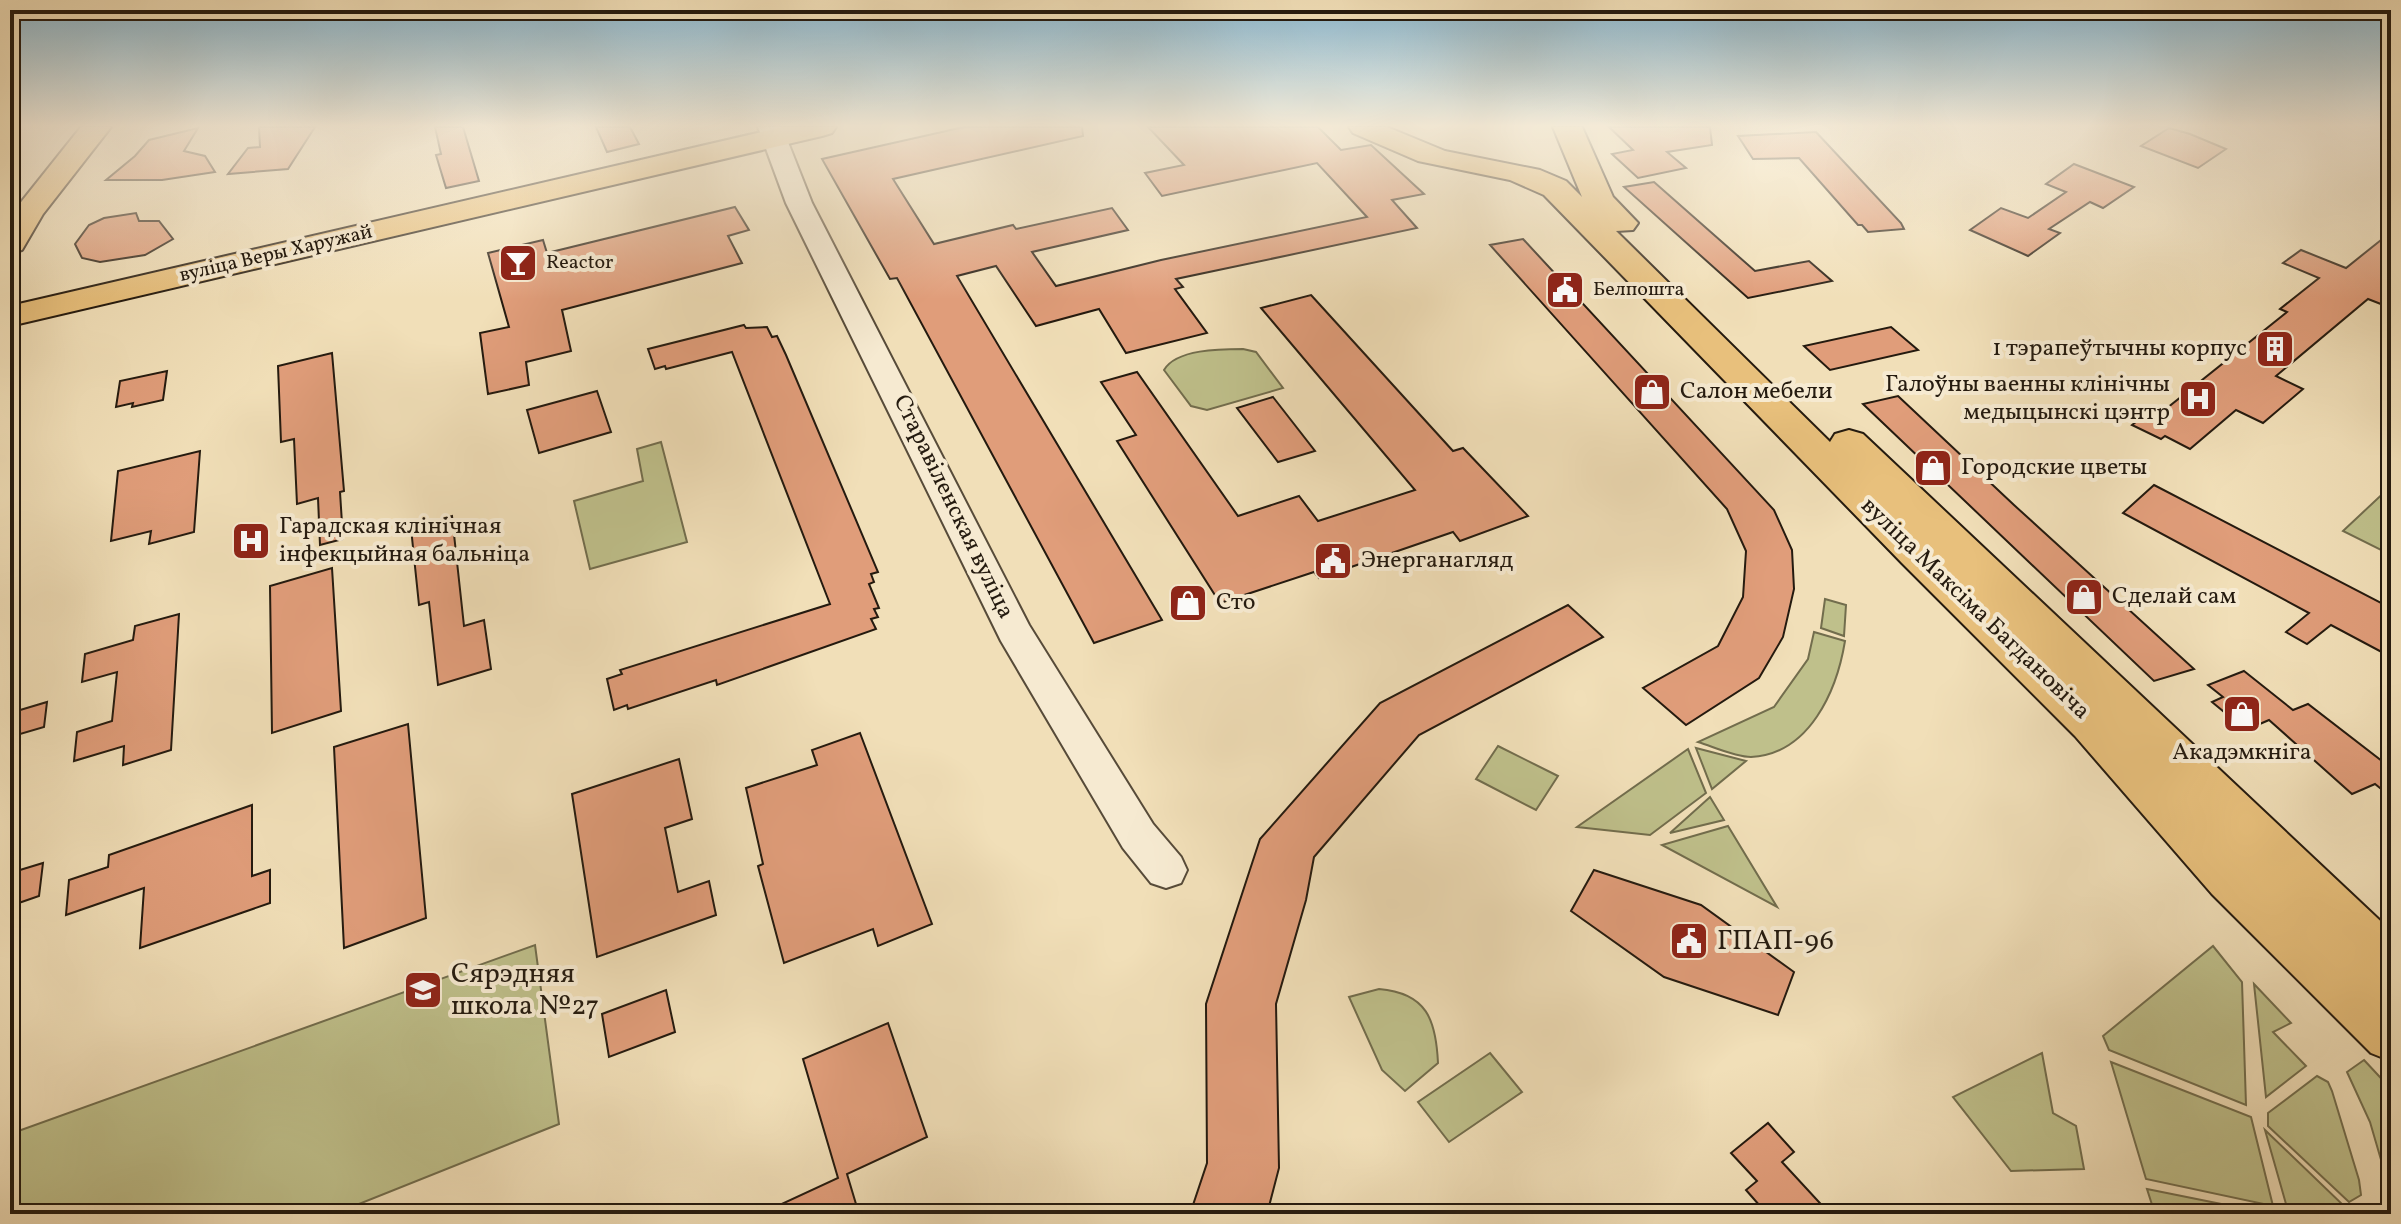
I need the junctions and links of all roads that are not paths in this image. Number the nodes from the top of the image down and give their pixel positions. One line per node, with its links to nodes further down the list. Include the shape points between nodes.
1 (51, 184): 5 (main road)
2 (559, 184): 6 (main road, вуліца Веры Харужай)
3 (792, 184): 8 (street, Старавіленская вуліца, via 1014,631 1138,836)
4 (1587, 184): 7 (main road, вуліца Максіма Багдановіча)
5 (10, 243)
6 (10, 316)
7 (1875, 489): 9 (main road, вуліца Максіма Багдановіча); 10 (main road, вуліца Максіма Багдановіча, via 2230,878)
8 (1166, 870)
9 (2391, 967)
10 (2391, 1034)

